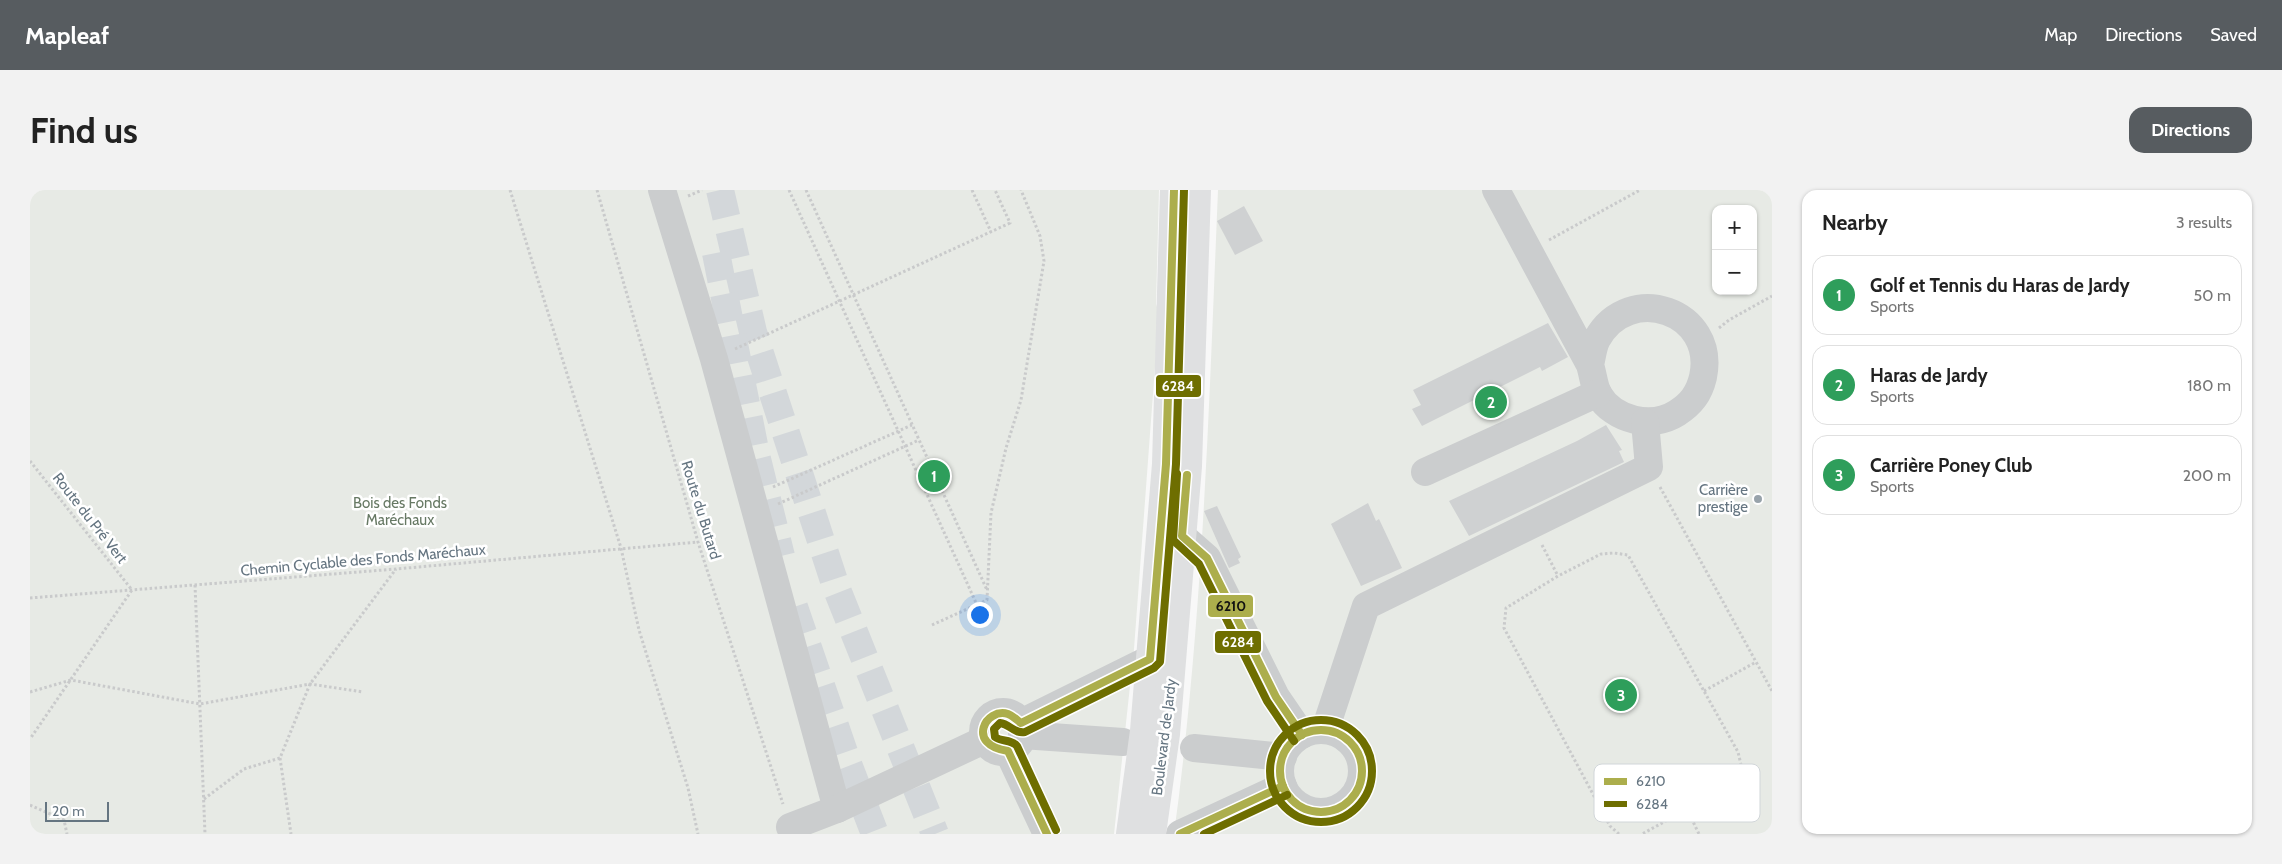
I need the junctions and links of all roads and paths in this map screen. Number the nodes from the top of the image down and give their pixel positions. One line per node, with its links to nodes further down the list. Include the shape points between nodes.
1 (510, 190): 34 (path)
2 (596, 190): 33 (path, Route du Butard)
3 (662, 190): 19 (lane)
4 (789, 190): 17 (path)
5 (806, 190): 15 (path)
6 (972, 190): 13 (path)
7 (995, 190): 13 (path, via 1010,223)
8 (1021, 190): 39 (path, via 1040,236 1044,261 1021,400 991,513)
9 (1174, 190): 43 (main road, Boulevard de Jardy, via 1166,464)
10 (1197, 190): 32 (main road, Boulevard de Jardy, via 1188,466)
11 (1496, 190): 14 (lane)
12 (1640, 190): 14 (path)
13 (991, 232): 15 (path)
14 (1529, 251): 20 (lane)
15 (853, 295): 17 (path); 23 (path)
16 (1772, 296): 18 (path, via 1729,320)
17 (840, 301): 19 (path); 24 (path)
18 (1701, 342): 20 (lane, via 1689,324 1672,312 1643,308 1623,313 1607,324 1596,340); 22 (lane, via 1706,365 1700,389 1689,406 1668,419)
19 (714, 359): 30 (lane)
20 (1590, 365): 21 (lane)
21 (1598, 393): 22 (lane, via 1607,406 1624,417); 29 (lane)
22 (1645, 422): 28 (lane)
23 (912, 426): 24 (path); 25 (path)
24 (899, 432): 26 (path); 30 (path)
25 (919, 440): 26 (path); 39 (path)
26 (905, 446): 30 (path); 41 (path)
27 (30, 461): 38 (path, Route du Pré Vert)
28 (1649, 467): 31 (lane); 44 (path)
29 (1425, 472)
30 (754, 505): 64 (lane)
31 (1531, 525): 36 (path); 52 (lane, via 1366,606)
32 (1182, 536): 52 (lane, via 1207,558 1276,697); 76 (main road, Boulevard de Jardy, via 1166,734)
33 (698, 542): 34 (path, Chemin Cyclable des Fonds Maréchaux); 69 (path, Route du Butard)
34 (621, 548): 35 (path, Chemin Cyclable des Fonds Maréchaux); 73 (path, via 639,630 688,788)
35 (396, 569): 37 (path, Chemin Cyclable des Fonds Maréchaux); 46 (path)
36 (1558, 576): 47 (path, via 1601,554 1628,556); 61 (path, via 1506,608 1504,628)
37 (195, 585): 38 (path, Chemin Cyclable des Fonds Maréchaux); 51 (path)
38 (132, 590): 40 (path, Chemin Cyclable des Fonds Maréchaux); 45 (path)
39 (988, 593): 41 (path, via 988,600)
40 (30, 598)
41 (977, 605): 42 (path)
42 (932, 625)
43 (1150, 659): 53 (lane); 75 (main road, Boulevard de Jardy)
44 (1756, 662): 47 (path); 48 (path)
45 (71, 680): 49 (path); 51 (path); 54 (path)
46 (310, 684): 50 (path); 51 (path); 58 (path)
47 (1704, 691): 59 (path, via 1738,752)
48 (1772, 691)
49 (30, 692)
50 (363, 692)
51 (200, 704): 62 (path)
52 (1314, 732): 57 (lane, via 1292,742); 68 (lane, via 1339,734 1350,742 1359,754 1362,771 1358,789 1350,800)
53 (1009, 737): 55 (lane); 64 (lane); 74 (lane)
54 (30, 739)
55 (1123, 742)
56 (1194, 748): 57 (lane)
57 (1283, 757): 60 (lane, via 1280,771)
58 (280, 758): 62 (path, via 244,769); 72 (path)
59 (1741, 764)
60 (1283, 786): 68 (lane, via 1292,800); 77 (lane)
61 (1594, 796)
62 (204, 799): 71 (path)
63 (30, 804): 70 (path, via 64,820)
64 (837, 809): 69 (lane)
65 (1608, 822): 78 (path)
66 (1664, 822): 79 (path)
67 (1693, 822): 80 (path)
68 (1321, 823)
69 (790, 827)
70 (67, 834)
71 (205, 834)
72 (291, 834)
73 (698, 834)
74 (1047, 834)
75 (1130, 834)
76 (1152, 834)
77 (1180, 834)
78 (1619, 834)
79 (1642, 834)
80 (1699, 834)

